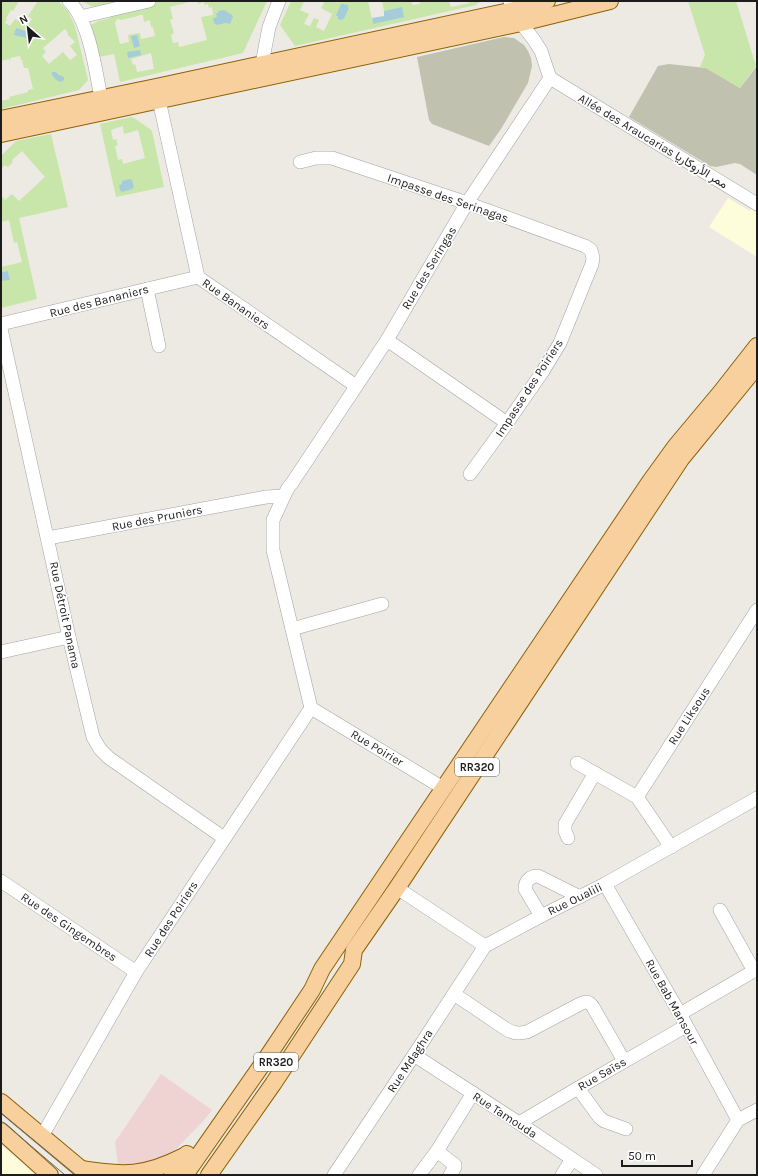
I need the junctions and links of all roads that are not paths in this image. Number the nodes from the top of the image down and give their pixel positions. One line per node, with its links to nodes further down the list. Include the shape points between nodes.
1 (69, 1): 7 (street)
2 (149, 1): 7 (street)
3 (279, 1): 8 (street, via 269,27)
4 (547, 1): 6 (main road)
5 (610, 1): 6 (main road)
6 (515, 11): 8 (main road); 9 (street, via 540,51); 10 (main road)
7 (80, 17): 11 (street)
8 (262, 64): 10 (main road)
9 (550, 78): 15 (street, Rue des Seringas); 16 (street, Allée des Araucarias ممر الأروكاريا)
10 (158, 94): 11 (main road); 13 (main road); 18 (street, Rue Bananiers)
11 (102, 98): 12 (main road)
12 (1, 119)
13 (1, 134)
14 (300, 162): 15 (street, Impasse des Serinagas, via 332,158)
15 (468, 203): 17 (street, Impasse des Serinagas, via 585,246); 22 (street, Rue des Seringas)
16 (757, 204)
17 (592, 253): 27 (street, Impasse des Poiriers, via 592,264 560,343)
18 (198, 277): 19 (street, Rue des Bananiers); 26 (street, Rue Bananiers)
19 (147, 289): 20 (street, Rue des Bananiers); 23 (street)
20 (1, 324)
21 (1, 329): 30 (street, Rue Détroit Panama)
22 (386, 340): 26 (street, Rue des Seringas); 27 (street)
23 (159, 346)
24 (757, 346): 41 (main road, RR320, via 666,459)
25 (757, 366): 49 (main road, RR320, via 681,459)
26 (356, 386): 29 (street, Rue des Seringas)
27 (507, 423): 28 (street, Impasse des Poiriers)
28 (470, 474)
29 (284, 496): 30 (street, Rue des Pruniers, via 266,497); 34 (street, Rue des Seringas, via 273,520 273,550)
30 (48, 538): 36 (street, Rue Détroit Panama)
31 (382, 604): 34 (street)
32 (757, 610): 35 (street, Rue Liksous)
33 (757, 626): 35 (street, Rue Liksous)
34 (292, 629): 38 (street, Rue des Seringas)
35 (741, 635): 42 (street, Rue Liksous)
36 (69, 637): 37 (street); 44 (street, Rue Détroit Panama, via 93,737 100,749 109,758)
37 (1, 652)
38 (311, 708): 41 (street, Rue Poirier); 44 (street, Rue des Poiriers)
39 (577, 763): 40 (street)
40 (595, 773): 42 (street); 45 (street, via 565,824)
41 (443, 788): 55 (main road, RR320)
42 (637, 797): 46 (street)
43 (757, 798): 46 (street, Rue Oualili)
44 (224, 838): 57 (street, Rue des Poiriers)
45 (568, 838)
46 (671, 847): 48 (street, Rue Oualili)
47 (1, 881): 57 (street, Rue des Gingembres)
48 (605, 884): 50 (street, Rue Oualili); 59 (street, Rue Bab Mansour)
49 (397, 888): 53 (street); 54 (main road, RR320)
50 (580, 897): 52 (street, Rue Oualili); 52 (street, via 534,876 527,880 525,889)
51 (720, 910): 56 (street)
52 (541, 916): 53 (street, Rue Oualili)
53 (485, 946): 58 (street, Rue Mdaghra)
54 (354, 950): 79 (main road, RR320); 80 (main road, RR320, via 352,964)
55 (322, 969): 73 (main road, RR320, via 290,1006 224,1105); 78 (main road, RR320, via 312,990)
56 (756, 970): 59 (street)
57 (136, 972): 71 (street, Rue des Poiriers)
58 (454, 994): 61 (street, Rue Mdaghra); 62 (street, via 512,1033 519,1034 588,1002 594,1007)
59 (680, 1014): 60 (street, Rue Bab Mansour)
60 (686, 1026): 62 (street, Rue Saïss); 67 (street, Rue Bab Mansour)
61 (414, 1055): 64 (street, Rue Tamouda); 81 (street, Rue Mdaghra)
62 (624, 1061): 63 (street, Rue Saïss)
63 (578, 1088): 68 (street, Rue Saïss); 69 (street, via 599,1117)
64 (473, 1093): 68 (street, Rue Tamouda); 72 (street)
65 (1, 1102): 71 (main road)
66 (757, 1110): 67 (street)
67 (738, 1120): 86 (street)
68 (520, 1123): 74 (street, Rue Tamouda)
69 (626, 1129)
70 (1, 1131): 76 (main road)
71 (42, 1136): 75 (main road)
72 (437, 1151): 82 (street); 83 (street, via 455,1166)
73 (187, 1154): 75 (main road, via 158,1169 139,1174); 77 (main road, RR320)
74 (572, 1159): 84 (street); 85 (street, Rue Tamouda)
75 (85, 1172)
76 (50, 1175)
77 (172, 1175)
78 (185, 1175)
79 (196, 1175)
80 (209, 1175)
81 (334, 1175)
82 (420, 1175)
83 (450, 1175)
84 (562, 1175)
85 (596, 1175)
86 (703, 1175)

